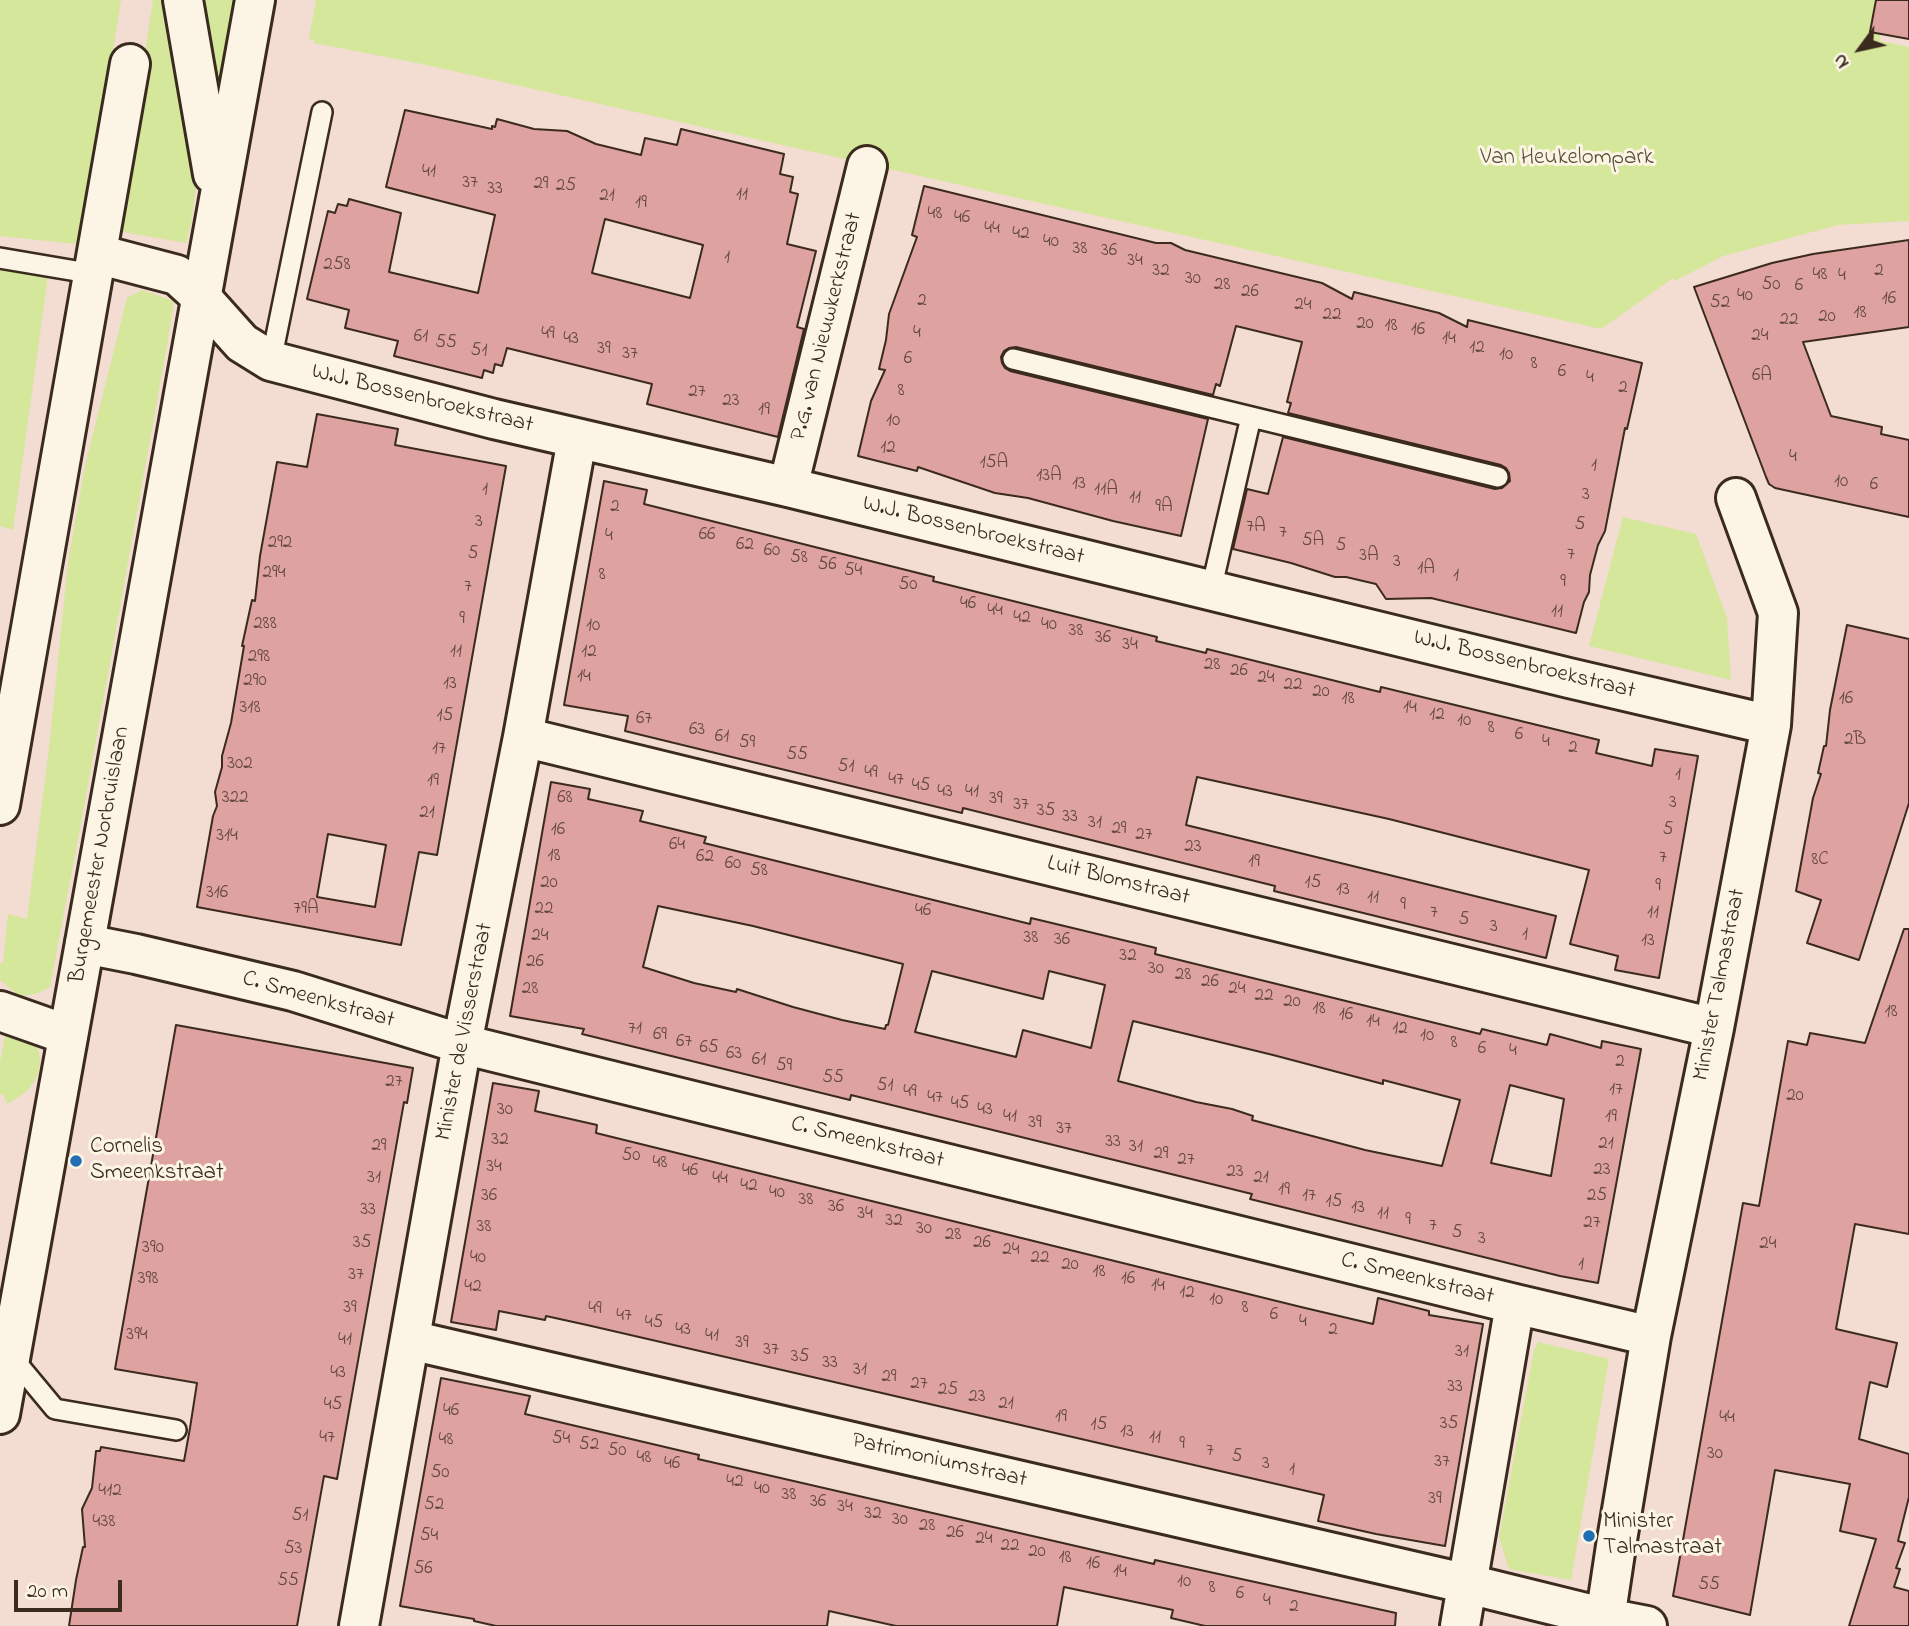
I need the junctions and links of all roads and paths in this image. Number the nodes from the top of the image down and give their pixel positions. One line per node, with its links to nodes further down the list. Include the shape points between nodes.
1 (183, 0): 6 (street, Burgemeester Norbruislaan)
2 (255, 0): 6 (street, Burgemeester Norbruislaan)
3 (130, 64): 8 (street)
4 (322, 112): 11 (lane)
5 (867, 166): 15 (street, P.G. van Nieuwkerkstraat)
6 (218, 200): 9 (street, Burgemeester Norbruislaan)
7 (0, 258): 8 (lane)
8 (95, 264): 9 (street, via 177,275); 20 (street)
9 (200, 295): 11 (street, W.J. Bossenbroekstraat, via 242,343); 21 (street, Burgemeester Norbruislaan)
10 (1013, 359): 12 (lane)
11 (271, 361): 13 (street, W.J. Bossenbroekstraat)
12 (1251, 417): 14 (lane); 17 (lane)
13 (578, 439): 15 (street, W.J. Bossenbroekstraat); 19 (street, Minister de Visserstraat)
14 (1498, 477)
15 (788, 487): 17 (street, W.J. Bossenbroekstraat)
16 (1736, 498): 18 (street, Minister Talmastraat, via 1778,613)
17 (1212, 590): 18 (street, W.J. Bossenbroekstraat)
18 (1771, 725): 23 (street, Minister Talmastraat)
19 (523, 737): 23 (street, Luit Blomstraat); 25 (street, Minister de Visserstraat)
20 (1, 791)
21 (85, 944): 24 (street, Burgemeester Norbruislaan); 25 (street, C. Smeenkstraat, via 293,991)
22 (0, 1011): 24 (street)
23 (1714, 1028): 27 (street, Minister Talmastraat)
24 (68, 1035): 29 (street, Burgemeester Norbruislaan)
25 (463, 1044): 26 (street, C. Smeenkstraat); 28 (street, Minister de Visserstraat)
26 (1515, 1304): 27 (street, C. Smeenkstraat); 32 (street)
27 (1651, 1336): 33 (street, Minister Talmastraat)
28 (411, 1340): 32 (street, Patrimoniumstraat); 34 (street, Minister de Visserstraat)
29 (5, 1355): 30 (street, Burgemeester Norbruislaan); 31 (lane, via 55,1409)
30 (0, 1414)
31 (176, 1430)
32 (1468, 1584): 33 (street); 35 (street)
33 (1605, 1622): 36 (street)
34 (364, 1625)
35 (1460, 1626)
36 (1647, 1626)

